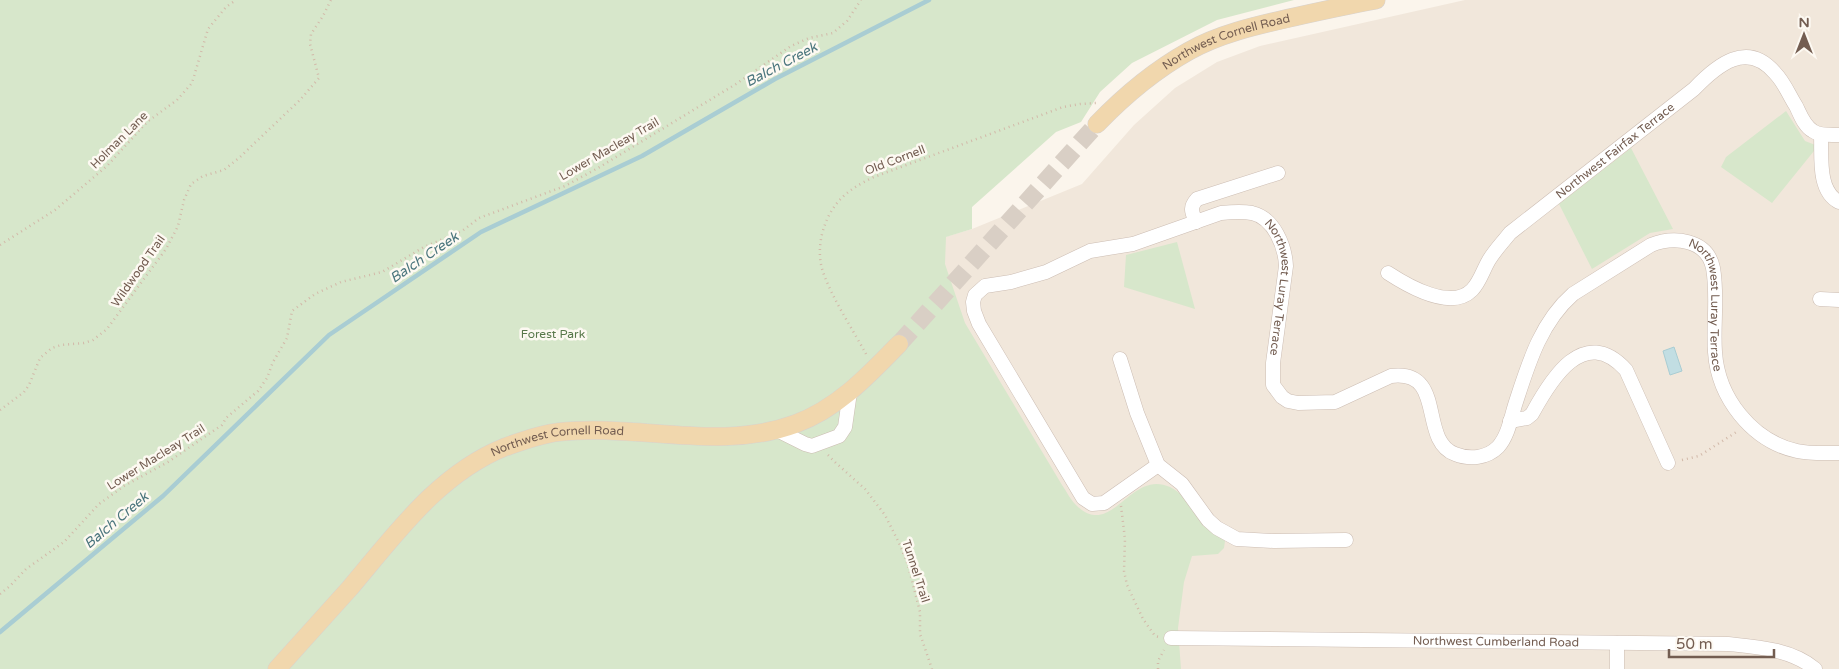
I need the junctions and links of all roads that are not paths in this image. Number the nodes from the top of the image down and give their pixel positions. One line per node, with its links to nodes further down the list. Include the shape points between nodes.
1 (1376, 0): 2 (main road, Northwest Cornell Road, via 1258,26 1207,43 1189,51 1130,92)
2 (1097, 124)
3 (1821, 135): 4 (street); 6 (street, via 1823,177 1828,192); 8 (street, Northwest Fairfax Terrace, via 1808,128 1775,72 1756,60 1734,58 1715,69 1510,233 1471,292 1444,299 1404,284)
4 (1839, 135)
5 (1278, 173): 7 (street, via 1197,199 1192,204)
6 (1839, 202)
7 (1196, 222): 14 (street, Northwest Luray Terrace, via 1221,213 1254,214 1263,219 1282,243 1286,266 1273,385 1288,401 1335,402 1391,376 1408,376 1421,384 1426,393 1446,450 1468,457 1494,451); 18 (street, Northwest Luray Terrace, via 1133,244 1090,251 1046,272 985,286 975,295 973,302 979,324 1083,498 1092,504 1104,503)
8 (1388, 273)
9 (1820, 299): 10 (street)
10 (1839, 300)
11 (899, 344): 13 (main road, Northwest Cornell Road)
12 (1120, 359): 18 (street)
13 (850, 392): 15 (main road, Northwest Cornell Road, via 813,416); 15 (street, via 844,431 839,436 812,446)
14 (1510, 422): 16 (street, Northwest Luray Terrace, via 1540,336 1562,304 1651,245 1683,240 1693,243 1708,256 1712,266 1718,373 1732,404 1746,423 1766,439 1796,451); 17 (street, via 1532,414 1564,366 1580,356 1597,352 1626,370)
15 (777, 430): 22 (main road, Northwest Cornell Road, via 722,437 607,430 557,432 505,447 481,458 446,482 414,512)
16 (1839, 453)
17 (1668, 463)
18 (1158, 465): 19 (street, via 1182,484 1208,520 1237,539)
19 (1346, 540)
20 (1171, 638): 21 (street, Northwest Cumberland Road)
21 (1617, 643): 23 (street); 24 (street, Northwest Cumberland Road, via 1728,644 1769,649)
22 (277, 669)
23 (1617, 669)
24 (1815, 669)

